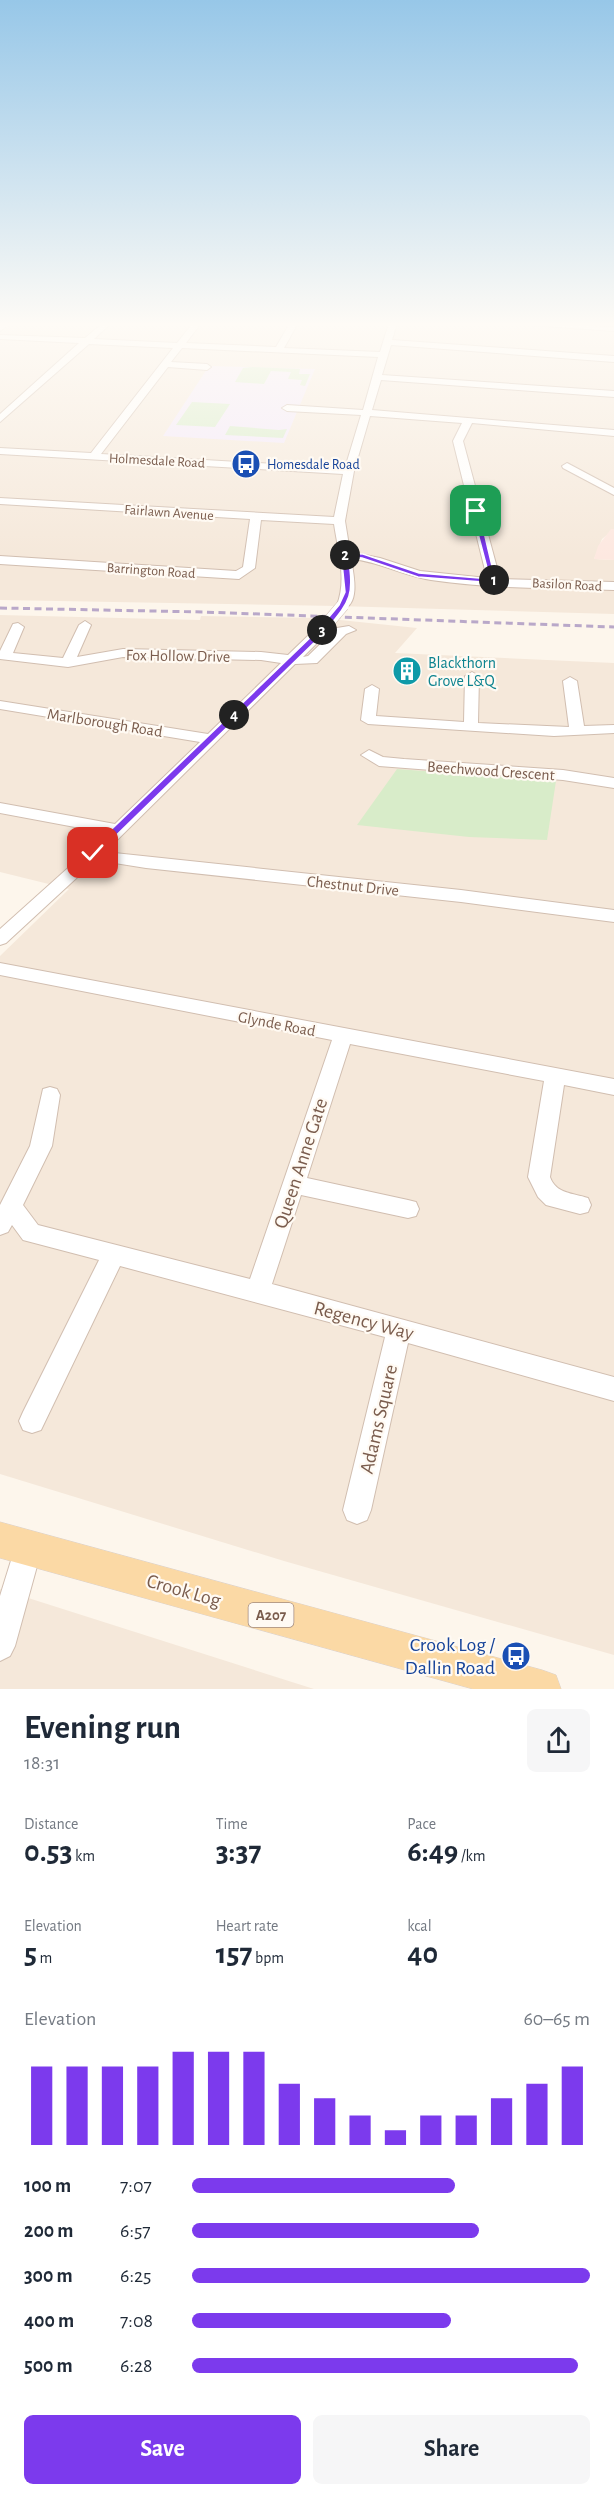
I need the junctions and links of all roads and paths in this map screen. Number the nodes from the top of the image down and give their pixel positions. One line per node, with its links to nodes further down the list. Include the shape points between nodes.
1 (19, 402): 6 (street)
2 (136, 402): 10 (street)
3 (369, 402): 5 (street)
4 (287, 408): 5 (street)
5 (366, 413): 7 (street); 12 (street)
6 (0, 419)
7 (468, 421): 8 (street); 19 (street, via 458,441)
8 (614, 434)
9 (0, 451): 10 (street, Holmesdale Road)
10 (93, 457): 12 (street, Holmesdale Road)
11 (567, 466): 13 (street)
12 (349, 471): 16 (street)
13 (614, 492)
14 (0, 501): 15 (street, Fairlawn Avenue)
15 (256, 518): 16 (street, Fairlawn Avenue); 18 (street, Barrington Road, via 249,568 239,575)
16 (339, 521): 17 (street)
17 (344, 555): 19 (street, Basilon Road, via 363,556 418,575); 25 (street, bridge, via 348,592 343,605)
18 (0, 560)
19 (494, 581): 20 (street, Basilon Road)
20 (614, 586)
21 (85, 625): 26 (street)
22 (18, 627): 24 (street, Fox Hollow Drive)
23 (349, 630): 25 (street, via 342,631 312,660)
24 (3, 655): 26 (street, Fox Hollow Drive)
25 (289, 661): 26 (street, Fox Hollow Drive, via 261,656 123,653); 34 (street)
26 (69, 663)
27 (472, 676): 31 (street)
28 (570, 681): 33 (street)
29 (372, 689): 31 (street, via 368,720)
30 (0, 705): 34 (street, Marlborough Road)
31 (471, 727): 33 (street)
32 (614, 729): 33 (street)
33 (577, 730)
34 (211, 739): 38 (street)
35 (369, 755): 36 (street, Beechwood Crescent, via 404,764)
36 (614, 783)
37 (0, 808): 38 (street)
38 (119, 830): 39 (street)
39 (93, 853): 40 (street, Chestnut Drive, via 146,863); 41 (street)
40 (614, 916)
41 (0, 939)
42 (0, 969): 43 (street, Glynde Road)
43 (343, 1036): 44 (street, Glynde Road); 47 (street, Queen Anne Gate)
44 (555, 1076): 45 (street, Glynde Road); 48 (street, via 539,1177 543,1190 554,1199)
45 (614, 1087)
46 (50, 1095): 49 (street, via 41,1146)
47 (292, 1184): 50 (street); 53 (street, Queen Anne Gate)
48 (580, 1205)
49 (11, 1206): 51 (street); 52 (street, Regency Way, via 31,1233)
50 (408, 1209)
51 (0, 1225)
52 (113, 1255): 53 (street, Regency Way); 56 (street)
53 (258, 1291): 54 (street, Regency Way)
54 (399, 1329): 55 (street, Regency Way); 57 (street, Adams Square)
55 (614, 1389)
56 (32, 1421)
57 (357, 1510)
58 (14, 1544): 59 (street); 60 (main road, Crook Log / A207)
59 (0, 1646)
60 (542, 1689)

